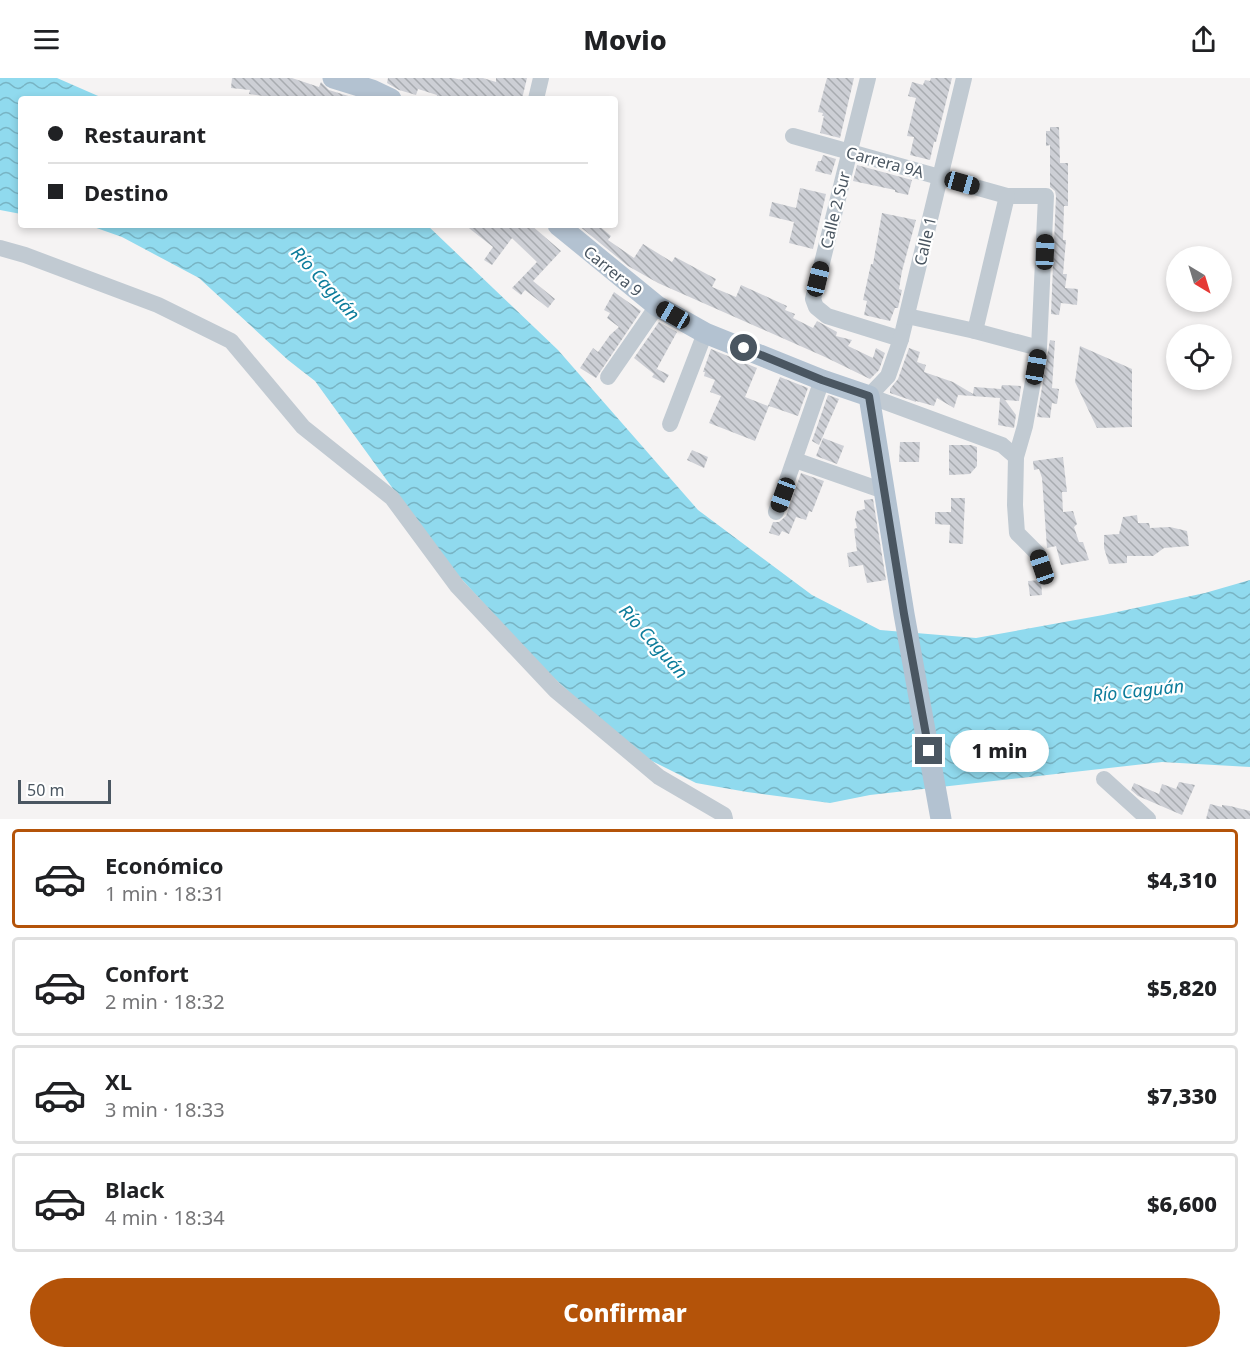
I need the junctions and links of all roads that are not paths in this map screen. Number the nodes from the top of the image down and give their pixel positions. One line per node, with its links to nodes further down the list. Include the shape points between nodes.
1 (333, 78): 5 (main road)
2 (541, 78): 7 (street)
3 (868, 78): 9 (street, Calle 2 Sur)
4 (964, 78): 10 (street, Calle 1)
5 (371, 84): 6 (main road)
6 (387, 96)
7 (537, 96)
8 (794, 136): 9 (street, Carrera 9A)
9 (850, 152): 10 (street, Carrera 9A); 18 (street, Calle 2 Sur, via 813,300 827,316)
10 (940, 177): 11 (street, Carrera 9A); 15 (street, Calle 1)
11 (1007, 196): 16 (street); 19 (street, Carrera 9A, via 1046,196)
12 (562, 228): 14 (main road, Carrera 9)
13 (0, 248): 30 (street, via 158,305 231,341 303,427 392,498 457,586 555,690 659,777)
14 (657, 306): 17 (main road, Carrera 9); 20 (street)
15 (907, 316): 16 (street); 18 (street, Calle 1)
16 (975, 331): 19 (street)
17 (705, 333): 21 (main road, Carrera 9); 23 (street)
18 (901, 339): 22 (street, Calle 1, via 888,376)
19 (1039, 348): 24 (street)
20 (608, 377)
21 (822, 380): 22 (main road, Carrera 9); 25 (street)
22 (869, 396): 24 (street, Carrera 9, via 1002,445); 26 (main road)
23 (670, 424)
24 (1016, 457): 28 (street, via 1017,533 1038,555)
25 (795, 460): 26 (street); 27 (street)
26 (884, 491): 31 (main road)
27 (776, 512)
28 (1042, 567)
29 (1104, 780): 32 (street)
30 (725, 819)
31 (941, 819)
32 (1148, 819)

